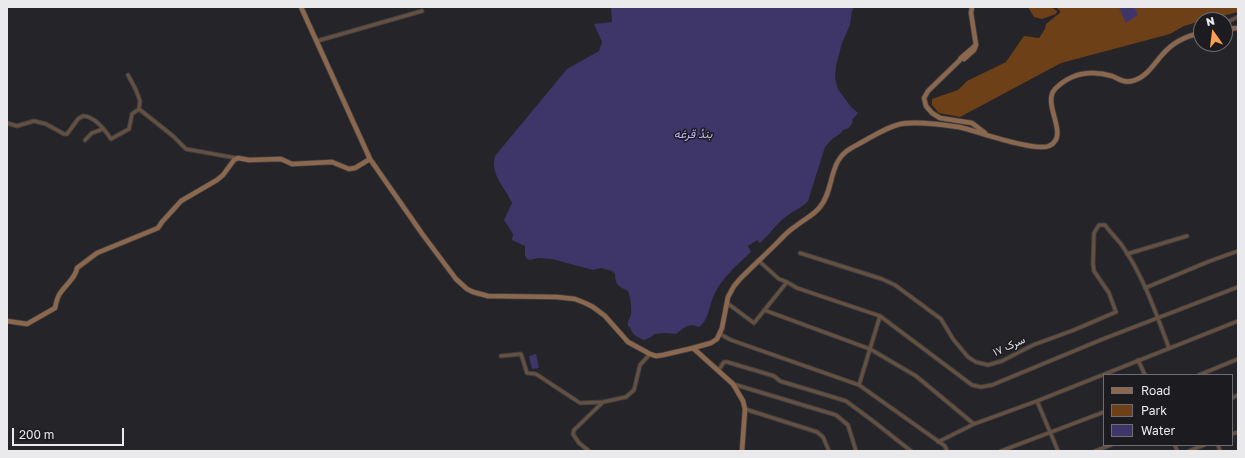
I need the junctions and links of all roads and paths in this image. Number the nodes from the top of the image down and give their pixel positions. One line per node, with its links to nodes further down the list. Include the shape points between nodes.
1 (301, 7): 5 (main road)
2 (972, 7): 10 (main road, via 976,42 974,50 959,61 924,98 926,106 940,118 972,123)
3 (422, 11): 5 (street)
4 (1193, 34): 10 (main road, via 1179,40 1161,55 1141,78 1124,82 1094,72 1076,76 1056,88 1050,98 1057,126 1052,144 1034,147)
5 (317, 41): 13 (main road)
6 (128, 75): 7 (street, via 140,101)
7 (139, 109): 9 (street, via 132,114 129,129 111,139); 12 (street, via 186,149)
8 (7, 123): 9 (street, via 17,126 34,121 67,134 78,119 86,116)
9 (103, 129): 11 (street)
10 (986, 134): 18 (main road, via 959,127 907,123 892,126 850,148 836,163 821,206 813,215 791,229)
11 (85, 140)
12 (238, 158): 13 (main road, via 281,159 292,164 332,162 349,169); 26 (main road, via 217,180 181,201 158,228 89,257 77,268 77,272 59,295 55,308 26,324)
13 (370, 159): 32 (main road, via 423,235 456,279 467,289 488,296 575,299 593,307 605,316 628,342)
14 (1187, 236): 17 (street)
15 (1238, 251): 20 (street)
16 (800, 253): 17 (street, سرک ۱۷, via 895,285 941,319 968,357 988,365 1116,312 1109,293 1094,272 1094,233 1099,225 1105,225)
17 (1127, 254): 20 (street)
18 (759, 261): 19 (street, via 779,279); 22 (main road, via 734,286)
19 (787, 282): 23 (street); 24 (street, via 797,288)
20 (1145, 288): 25 (street)
21 (1238, 288): 25 (street)
22 (726, 304): 23 (street, via 754,323); 28 (main road)
23 (764, 310): 31 (street)
24 (880, 316): 25 (street, via 972,385 981,387 992,385); 31 (street)
25 (1158, 318): 30 (street)
26 (7, 321)
27 (1238, 321): 30 (street)
28 (720, 334): 29 (main road, via 711,342); 40 (street)
29 (693, 348): 32 (main road, via 656,356); 36 (main road)
30 (1169, 348): 35 (street)
31 (870, 349): 40 (street); 45 (street, via 916,376)
32 (650, 354): 42 (street, via 640,365 634,390 626,397)
33 (501, 356): 42 (street, via 521,354 527,373 536,374 580,403)
34 (1238, 359): 38 (street)
35 (1138, 360): 37 (street); 41 (street)
36 (718, 372): 39 (main road); 54 (street, via 724,362 727,362 846,401)
37 (1145, 374)
38 (1201, 374)
39 (733, 384): 43 (main road, via 743,400); 53 (street, via 836,415 848,425)
40 (859, 385): 47 (street)
41 (1037, 400): 45 (street); 46 (street)
42 (603, 402): 50 (street, via 574,430 573,434)
43 (745, 409): 51 (main road); 52 (street, via 817,432 823,437)
44 (1103, 412): 46 (street)
45 (974, 424): 47 (street)
46 (1050, 432): 56 (street); 57 (street)
47 (938, 442): 55 (street, via 945,446)
48 (1108, 446): 58 (street)
49 (1202, 446): 59 (street)
50 (588, 451)
51 (742, 451)
52 (829, 451)
53 (856, 451)
54 (911, 451)
55 (947, 451)
56 (1001, 451)
57 (1058, 451)
58 (1095, 451)
59 (1189, 451)

